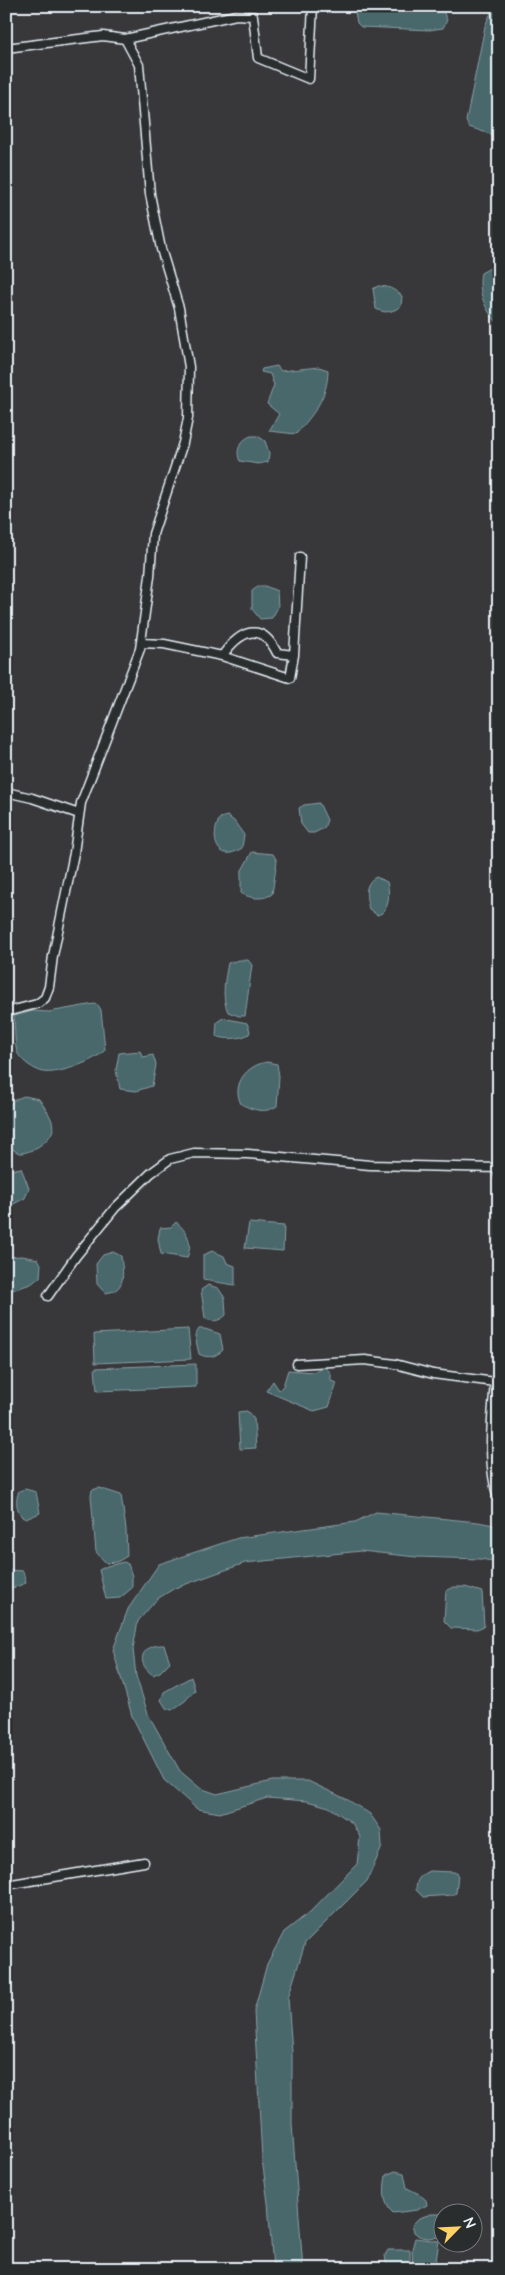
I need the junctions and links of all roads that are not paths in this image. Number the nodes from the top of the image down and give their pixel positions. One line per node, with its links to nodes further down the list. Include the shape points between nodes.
1 (313, 6): 2 (street, via 309,79 258,58 253,16 236,15)
2 (125, 39): 3 (street, via 103,36); 5 (street, via 139,66 150,194 160,249 179,308 189,368 188,418 153,534)
3 (6, 48)
4 (300, 557): 6 (street)
5 (141, 643): 7 (street, via 164,644); 9 (street)
6 (294, 655): 7 (street, via 277,653 271,640 245,632); 7 (street, via 290,678)
7 (222, 656)
8 (6, 792): 9 (street)
9 (79, 814): 10 (street, via 50,987 45,998 37,1004)
10 (6, 1012)
11 (499, 1176): 12 (street, via 498,1168 370,1165 248,1154 194,1153 170,1159 115,1208)
12 (48, 1296)
13 (297, 1364): 14 (street, via 365,1360 433,1374)
14 (497, 1379): 15 (street, via 491,1430)
15 (499, 1501)
16 (144, 1862): 17 (street)
17 (6, 1885)

